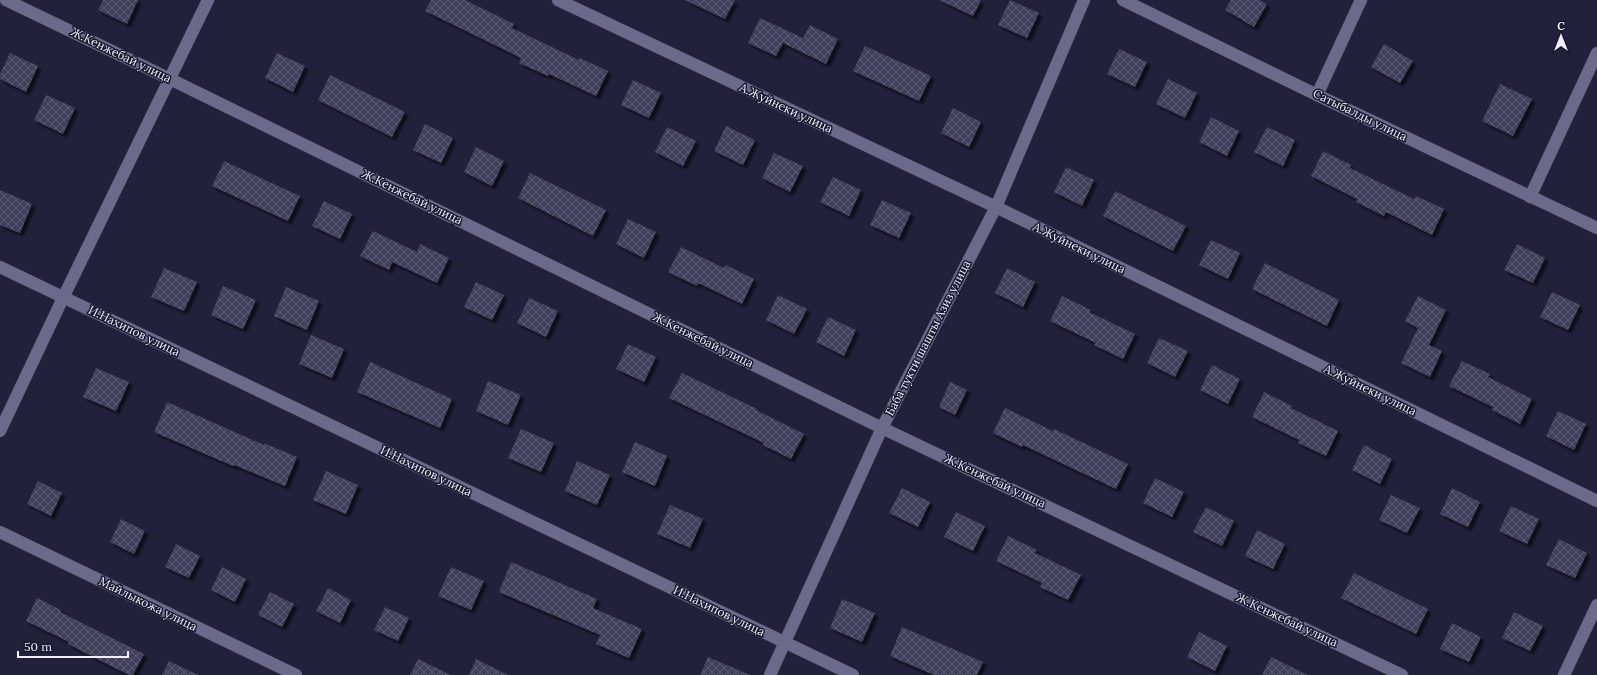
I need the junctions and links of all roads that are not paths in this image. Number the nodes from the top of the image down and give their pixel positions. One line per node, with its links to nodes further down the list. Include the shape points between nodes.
1 (6, 0): 8 (street, Ж.Кенжебай улица)
2 (208, 0): 8 (street)
3 (558, 0): 11 (street, А.Жуйнеки улица)
4 (1084, 0): 11 (street, Баба тукти шашты Азиз улица)
5 (1123, 0): 9 (street, Сатыбалды улица)
6 (1361, 0): 9 (street)
7 (1597, 53): 10 (street)
8 (170, 79): 14 (street); 15 (street, Ж.Кенжебай улица)
9 (1317, 95): 10 (street, Сатыбалды улица)
10 (1530, 197): 12 (street, Сатыбалды улица)
11 (996, 208): 15 (street, Баба тукти шашты Азиз улица); 17 (street, А.Жуйнеки улица)
12 (1597, 228)
13 (0, 267): 14 (street, И.Нахипов улица)
14 (63, 298): 16 (street); 20 (street, И.Нахипов улица)
15 (882, 428): 20 (street, Баба тукти шашты Азиз улица); 24 (street, Ж.Кенжебай улица)
16 (0, 431)
17 (1597, 501)
18 (0, 532): 21 (street, Майлыкожа улица)
19 (1597, 605): 25 (street)
20 (785, 642): 22 (street, Баба тукти шашты Азиз улица); 23 (street, И.Нахипов улица)
21 (296, 675)
22 (770, 675)
23 (852, 675)
24 (1402, 675)
25 (1564, 675)

